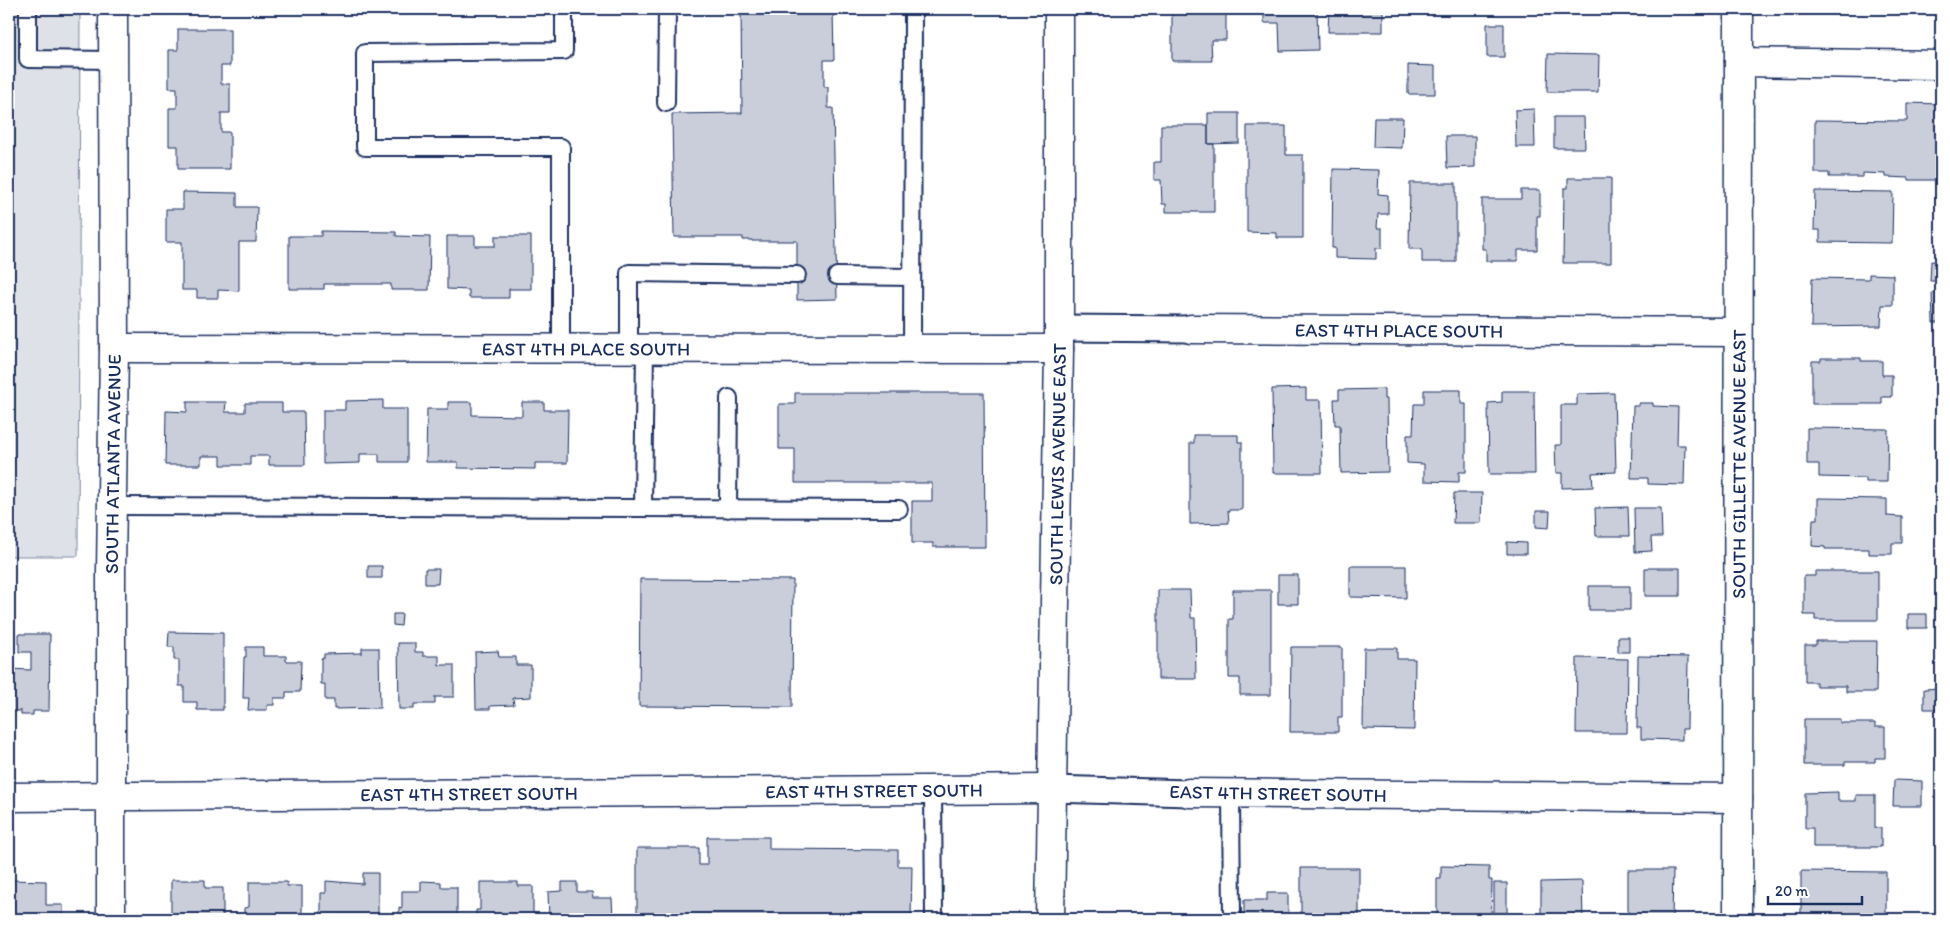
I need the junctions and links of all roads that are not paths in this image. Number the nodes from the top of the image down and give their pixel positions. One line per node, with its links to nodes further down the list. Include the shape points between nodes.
1 (28, 9): 8 (lane, via 28,59)
2 (113, 9): 8 (street, SOUTH ATLANTA AVENUE)
3 (564, 9): 19 (lane, via 564,51 364,52 364,147 561,147)
4 (667, 9): 11 (lane)
5 (913, 9): 14 (lane)
6 (1058, 9): 17 (street, SOUTH LEWIS AVENUE EAST)
7 (1739, 9): 9 (street, SOUTH GILLETTE AVENUE EAST)
8 (113, 60): 18 (street, SOUTH ATLANTA AVENUE)
9 (1739, 62): 10 (street); 16 (street, SOUTH GILLETTE AVENUE EAST)
10 (1941, 65)
11 (666, 103)
12 (797, 275): 20 (lane, via 629,273)
13 (837, 276): 14 (lane)
14 (912, 277): 21 (lane)
15 (1191, 329): 16 (street, EAST 4TH PLACE SOUTH); 17 (street, EAST 4TH PLACE SOUTH)
16 (1738, 332): 33 (street, SOUTH GILLETTE AVENUE EAST)
17 (1058, 339): 21 (street, EAST 4TH PLACE SOUTH); 27 (street, SOUTH LEWIS AVENUE EAST)
18 (114, 348): 19 (street, EAST 4TH PLACE SOUTH); 23 (street, SOUTH ATLANTA AVENUE)
19 (561, 349): 20 (street, EAST 4TH PLACE SOUTH)
20 (637, 349): 21 (street, EAST 4TH PLACE SOUTH); 24 (lane)
21 (912, 349)
22 (729, 398): 25 (lane)
23 (112, 506): 24 (lane); 32 (street, SOUTH ATLANTA AVENUE)
24 (643, 508): 25 (lane)
25 (728, 509): 26 (lane)
26 (899, 509)
27 (1051, 788): 28 (street, EAST 4TH STREET SOUTH); 29 (street, EAST 4TH STREET SOUTH); 36 (street, SOUTH LEWIS AVENUE EAST)
28 (933, 790): 32 (street, EAST 4TH STREET SOUTH); 35 (lane)
29 (1190, 793): 30 (street, EAST 4TH STREET SOUTH)
30 (1231, 793): 33 (street, EAST 4TH STREET SOUTH); 37 (lane)
31 (9, 797): 32 (street, EAST 4TH STREET SOUTH)
32 (111, 797): 34 (street, SOUTH ATLANTA AVENUE)
33 (1738, 798): 38 (street, SOUTH GILLETTE AVENUE EAST)
34 (111, 919)
35 (934, 919)
36 (1050, 919)
37 (1232, 919)
38 (1738, 919)

